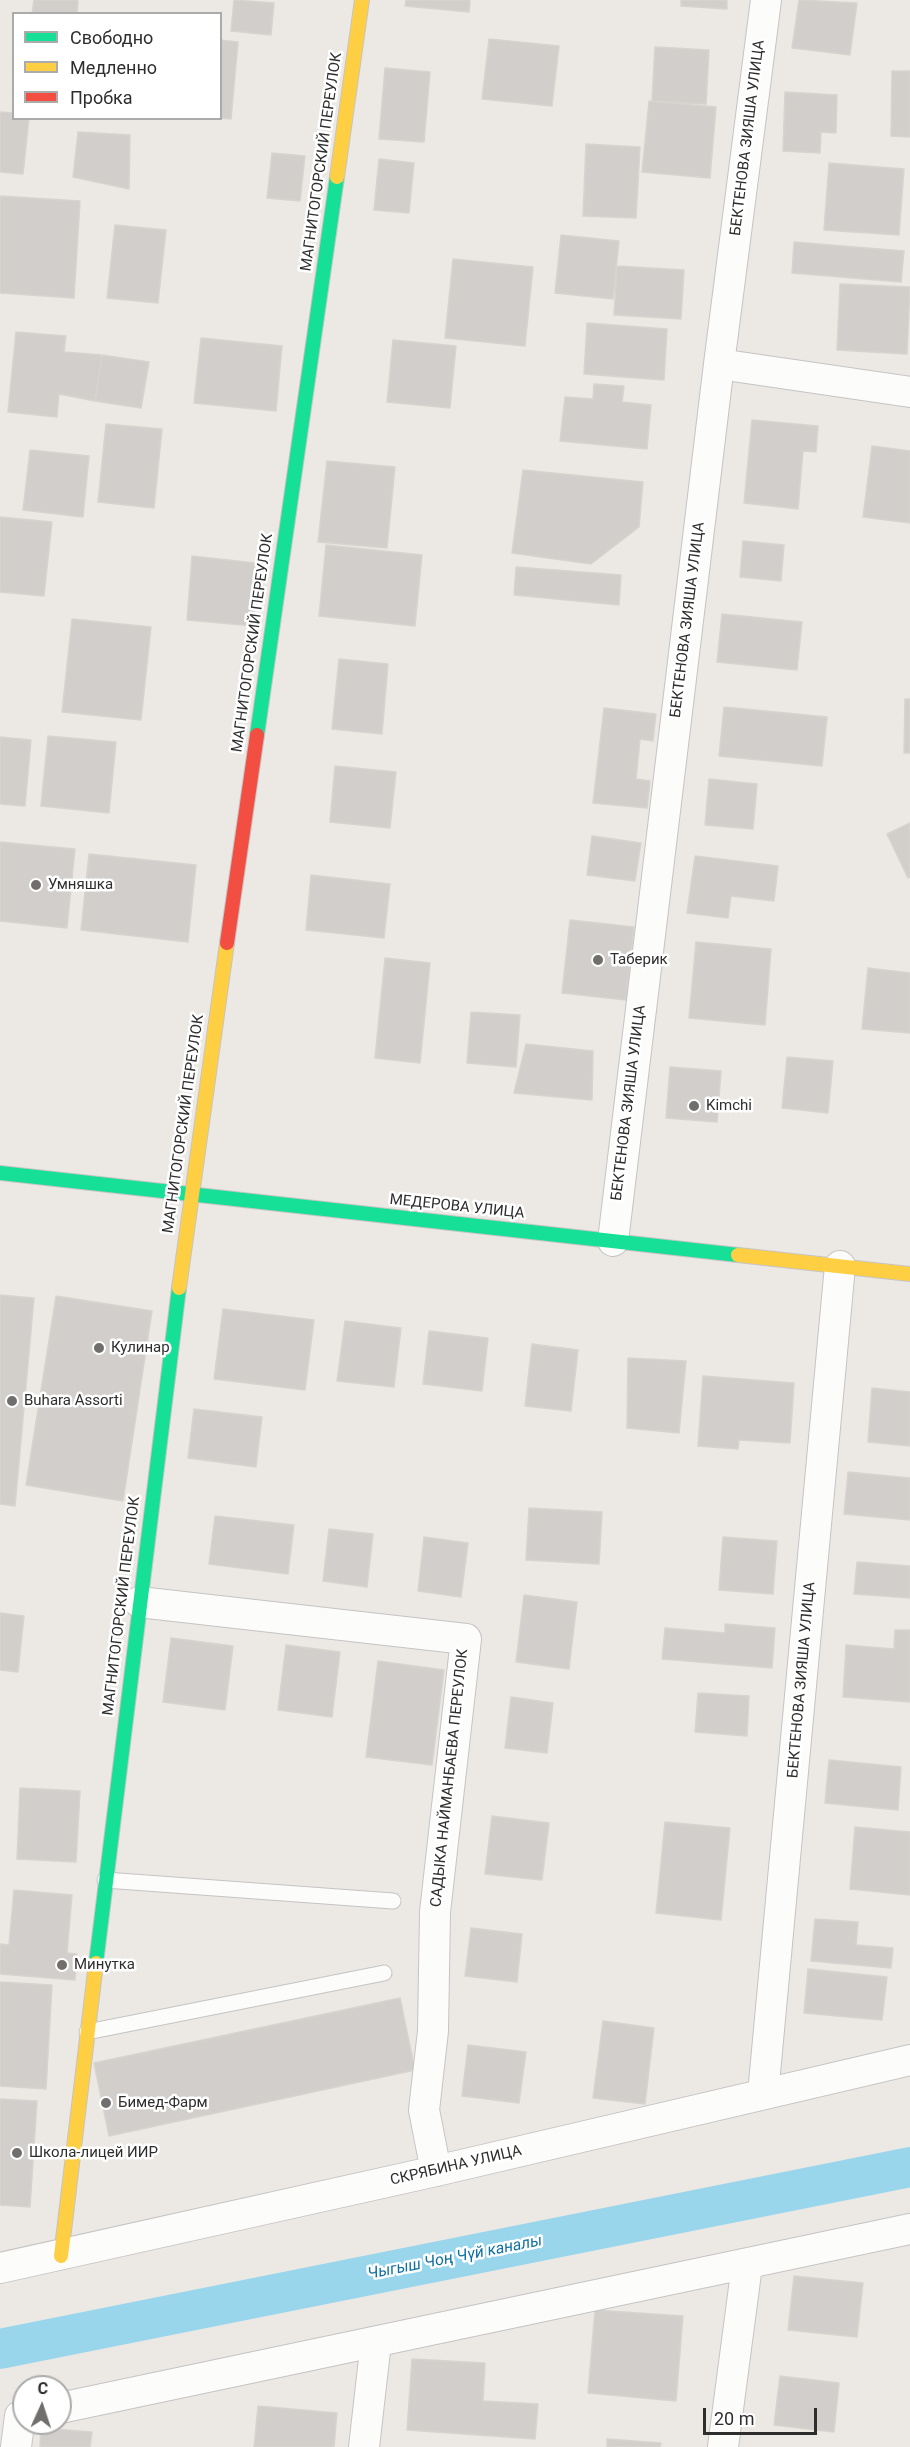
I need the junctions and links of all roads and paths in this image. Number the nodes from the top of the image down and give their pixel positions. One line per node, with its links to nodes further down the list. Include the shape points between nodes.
1 (362, 0): 6 (street, МАГНИТОГОРСКИЙ ПЕРЕУЛОК)
2 (766, 0): 3 (street, БЕКТЕНОВА ЗИЯША УЛИЦА)
3 (719, 364): 4 (street); 7 (street, БЕКТЕНОВА ЗИЯША УЛИЦА)
4 (910, 392)
5 (0, 1173): 6 (street, МЕДЕРОВА УЛИЦА)
6 (191, 1194): 7 (street, МЕДЕРОВА УЛИЦА); 10 (street, МАГНИТОГОРСКИЙ ПЕРЕУЛОК)
7 (613, 1241): 8 (street, МЕДЕРОВА УЛИЦА)
8 (840, 1266): 9 (street, МЕДЕРОВА УЛИЦА); 16 (street, БЕКТЕНОВА ЗИЯША УЛИЦА)
9 (910, 1274)
10 (139, 1602): 11 (street, МАГНИТОГОРСКИЙ ПЕРЕУЛОК); 17 (street, САДЫКА НАЙМАНБАЕВА ПЕРЕУЛОК, via 466,1639 435,1912 434,2031 424,2110)
11 (105, 1880): 12 (lane); 14 (street, МАГНИТОГОРСКИЙ ПЕРЕУЛОК)
12 (393, 1901)
13 (384, 1973): 14 (lane)
14 (87, 2032): 19 (street, МАГНИТОГОРСКИЙ ПЕРЕУЛОК)
15 (910, 2060): 16 (street, СКРЯБИНА УЛИЦА)
16 (763, 2094): 17 (street, СКРЯБИНА УЛИЦА)
17 (435, 2171): 19 (street, СКРЯБИНА УЛИЦА)
18 (910, 2229): 20 (street)
19 (61, 2256): 21 (street, СКРЯБИНА УЛИЦА)
20 (747, 2265): 22 (street); 25 (street)
21 (0, 2268)
22 (376, 2342): 23 (street); 24 (street)
23 (72, 2405)
24 (364, 2447)
25 (723, 2447)

